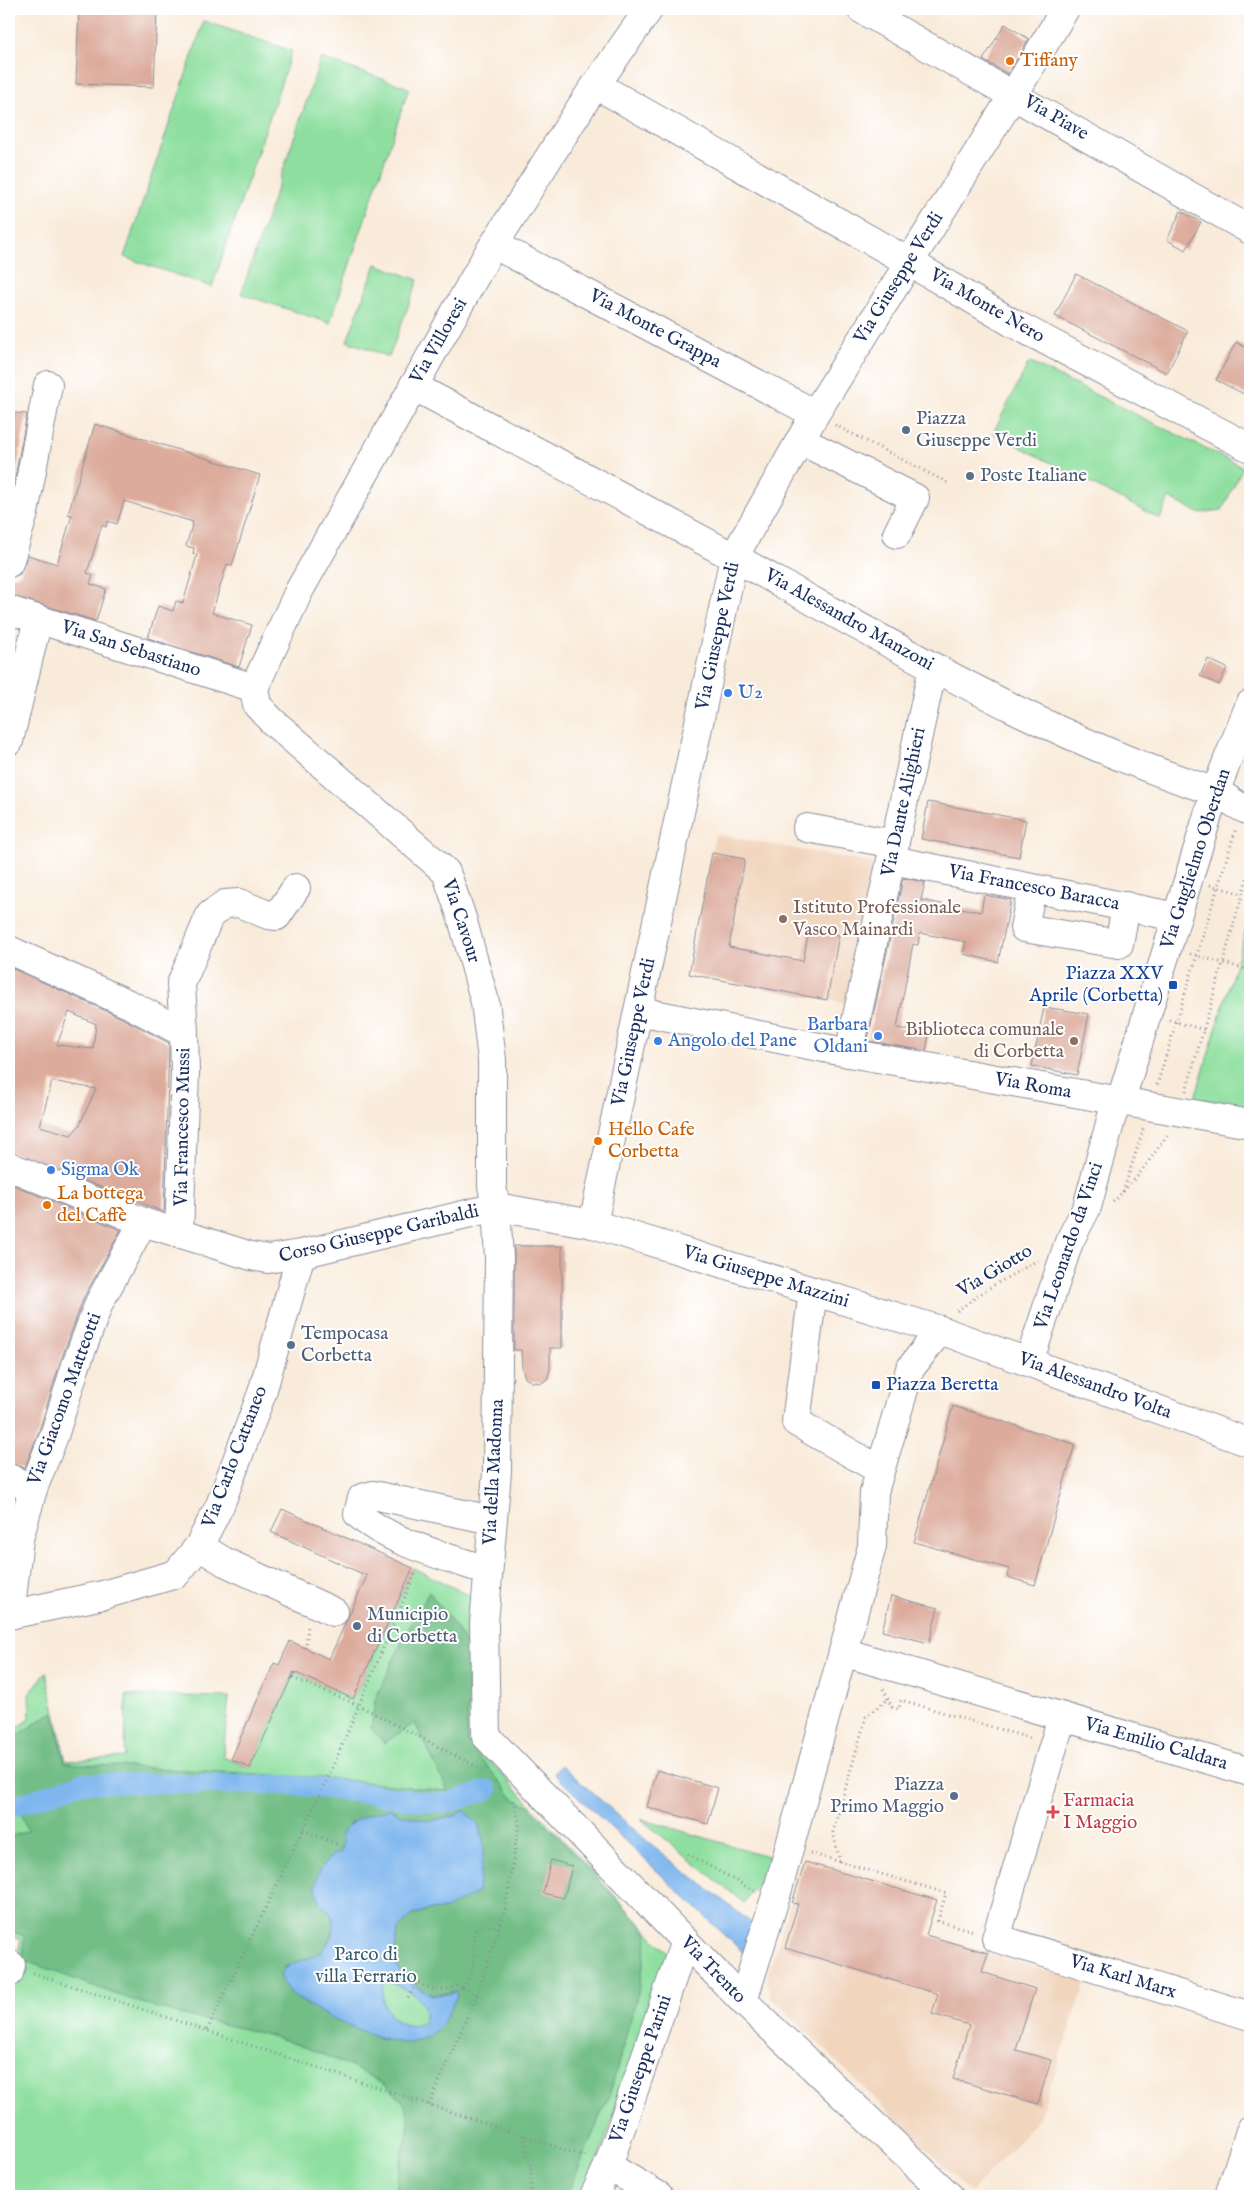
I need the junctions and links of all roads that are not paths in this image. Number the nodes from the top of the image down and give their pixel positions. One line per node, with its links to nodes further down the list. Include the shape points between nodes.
1 (649, 9): 4 (street, Via Villoresi)
2 (861, 9): 5 (street, Via Piave)
3 (1064, 9): 5 (street, Via Giuseppe Verdi)
4 (596, 85): 7 (street, Via Villoresi, via 538,172); 8 (street, Via Monte Nero)
5 (1014, 94): 6 (street, Via Piave); 8 (street, Via Giuseppe Verdi)
6 (1250, 230)
7 (495, 245): 10 (street, Via Villoresi); 11 (street, Via Monte Grappa)
8 (909, 262): 11 (street, Via Giuseppe Verdi); 13 (street, Via Monte Nero, via 1011,322)
9 (48, 385): 16 (street, via 24,513)
10 (413, 386): 15 (street, Via Alessandro Manzoni); 20 (street, Via Villoresi, via 299,591)
11 (815, 414): 12 (street, Via Giuseppe Verdi)
12 (800, 440): 14 (street, via 915,498); 15 (street, Via Giuseppe Verdi)
13 (1250, 448)
14 (897, 534)
15 (734, 557): 19 (street, Via Alessandro Manzoni); 32 (street, Via Giuseppe Verdi)
16 (9, 563)
17 (9, 610): 18 (street, Via San Sebastiano)
18 (38, 619): 20 (street, Via San Sebastiano); 22 (street)
19 (933, 667): 23 (street, Via Alessandro Manzoni, via 1012,708 1134,762); 26 (street, Via Dante Alighieri)
20 (254, 688): 38 (street, Via Cavour, via 257,705 272,721 446,872 485,1002 492,1060 492,1186)
21 (1250, 704): 23 (street, Via Guglielmo Oberdan)
22 (9, 741)
23 (1215, 792): 24 (street, Via Alessandro Manzoni); 30 (street, Via Guglielmo Oberdan)
24 (1246, 810)
25 (807, 828): 26 (street, Via Francesco Baracca)
26 (893, 852): 28 (street, Via Francesco Baracca); 34 (street, Via Dante Alighieri)
27 (296, 888): 33 (street, via 277,916 239,903 225,904 210,915 180,984)
28 (1032, 888): 29 (street, Via Francesco Baracca); 29 (street, via 1024,928 1119,944)
29 (1126, 906): 30 (street, Via Francesco Baracca)
30 (1177, 917): 35 (street, Via Guglielmo Oberdan)
31 (9, 950): 33 (street, Via Francesco Mussi, via 132,1005)
32 (638, 1012): 34 (street, Via Roma); 40 (street, Via Giuseppe Verdi)
33 (184, 1033): 41 (street, Via Francesco Mussi)
34 (850, 1053): 35 (street, Via Roma)
35 (1119, 1101): 36 (street, Via Roma); 45 (street, Via Leonardo da Vinci, via 1086,1207 1069,1242)
36 (1250, 1124)
37 (9, 1166): 39 (street, Corso Giuseppe Garibaldi)
38 (496, 1207): 40 (street, Via Giuseppe Mazzini); 42 (street, Corso Giuseppe Garibaldi); 49 (street, Via della Madonna, via 499,1382 497,1472)
39 (143, 1222): 41 (street, Corso Giuseppe Garibaldi); 48 (street, Via Giacomo Matteotti, via 99,1303 54,1436)
40 (593, 1224): 43 (street, Via Giuseppe Mazzini)
41 (179, 1234): 42 (street, Corso Giuseppe Garibaldi, via 268,1259)
42 (301, 1254): 50 (street, Via Carlo Cattaneo, via 262,1392 220,1505)
43 (813, 1291): 44 (street, Via Giuseppe Mazzini); 47 (street, via 796,1422)
44 (940, 1330): 45 (street, Via Alessandro Volta); 47 (street, via 910,1369)
45 (1029, 1362): 46 (street, Via Alessandro Volta)
46 (1250, 1443)
47 (880, 1470): 54 (street, via 874,1492 872,1546)
48 (21, 1484): 53 (street, Via Giacomo Matteotti, via 19,1539)
49 (492, 1520): 51 (street, Via della Madonna); 51 (street, via 373,1495 362,1498 358,1514 371,1526)
50 (199, 1546): 52 (street, via 225,1562); 53 (street, Via Carlo Cattaneo, via 176,1574 103,1595)
51 (488, 1571): 56 (street, Via della Madonna, via 484,1623)
52 (334, 1612)
53 (9, 1615)
54 (843, 1652): 55 (street); 59 (street, via 778,1888)
55 (1062, 1717): 57 (street, Via Emilio Caldara); 60 (street, Via Karl Marx, via 996,1938)
56 (486, 1736): 58 (street, Via Trento)
57 (1250, 1772)
58 (685, 1941): 59 (street, Via Trento); 62 (street, Via Giuseppe Parini)
59 (743, 2001): 65 (street, Via Trento)
60 (1250, 2016)
61 (1250, 2131): 66 (street)
62 (608, 2166): 63 (street, Via Giuseppe Parini); 64 (street)
63 (594, 2196)
64 (660, 2196)
65 (949, 2196)
66 (1229, 2196)

